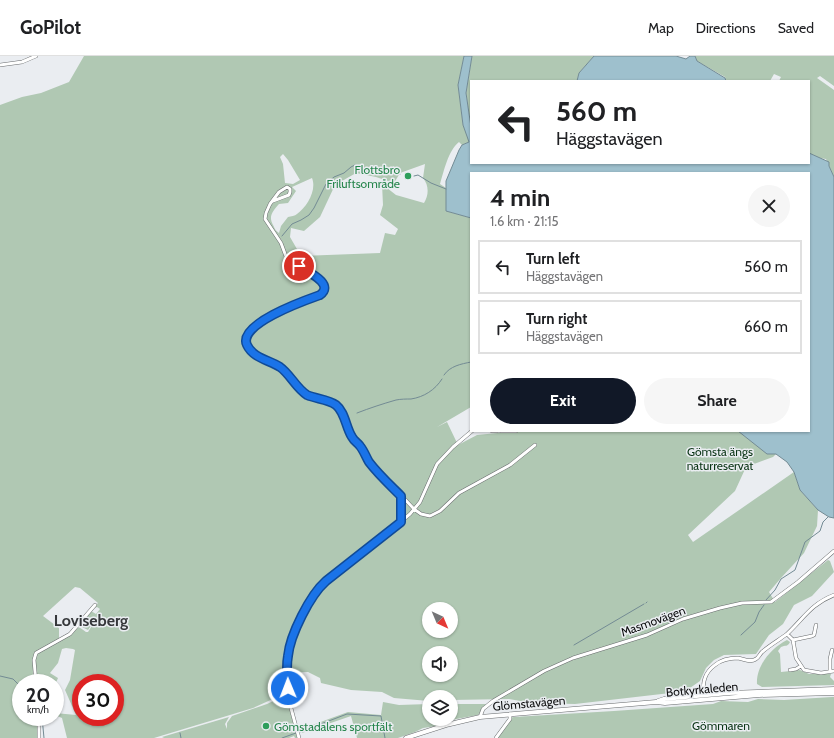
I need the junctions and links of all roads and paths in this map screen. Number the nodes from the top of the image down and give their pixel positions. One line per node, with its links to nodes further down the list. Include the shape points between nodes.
1 (36, 56): 2 (street, via 22,62)
2 (0, 65)
3 (273, 201): 3 (street, via 288,196 290,189 284,188); 6 (street, via 266,213 266,219 281,243 287,259 325,286 320,295 292,305 257,324 249,332 247,346 257,355 280,367 303,392 337,406 353,438 369,461)
4 (471, 432): 7 (street, via 437,464 420,502)
5 (535, 445): 7 (street, via 510,465 459,493 440,511 430,516)
6 (401, 496): 7 (street); 8 (street)
7 (414, 509): 8 (street)
8 (401, 522): 30 (street, via 321,585 312,597 297,628 288,655 287,678 289,701)
9 (834, 551): 27 (street, Masmovägen, via 770,602 742,603 720,608 675,622 647,635 573,658 544,671 493,701 483,709)
10 (834, 595): 13 (street, via 815,605)
11 (94, 605): 19 (street, via 70,634 36,653)
12 (816, 625): 14 (street, via 814,635)
13 (787, 634): 14 (street); 22 (street, via 756,659 727,659 716,664 703,681)
14 (793, 640): 16 (street, via 796,658)
15 (832, 650): 18 (street)
16 (801, 666): 17 (street); 18 (street, via 804,670 821,673)
17 (790, 670)
18 (832, 671)
19 (35, 674)
20 (834, 689): 22 (main road, Botkyrkaleden)
21 (834, 693): 23 (main road, Botkyrkaleden)
22 (703, 695): 23 (main road); 24 (main road, Botkyrkaleden); 25 (main road, via 699,699)
23 (710, 699): 25 (main road, Botkyrkaleden)
24 (656, 702): 25 (main road, Botkyrkaleden); 26 (main road, Glömstavägen)
25 (680, 702)
26 (510, 714): 27 (main road, Glömstavägen); 32 (street, via 510,719)
27 (480, 717): 31 (main road, Glömstavägen)
28 (39, 726): 29 (street)
29 (39, 738)
30 (299, 738)
31 (406, 738)
32 (496, 738)

